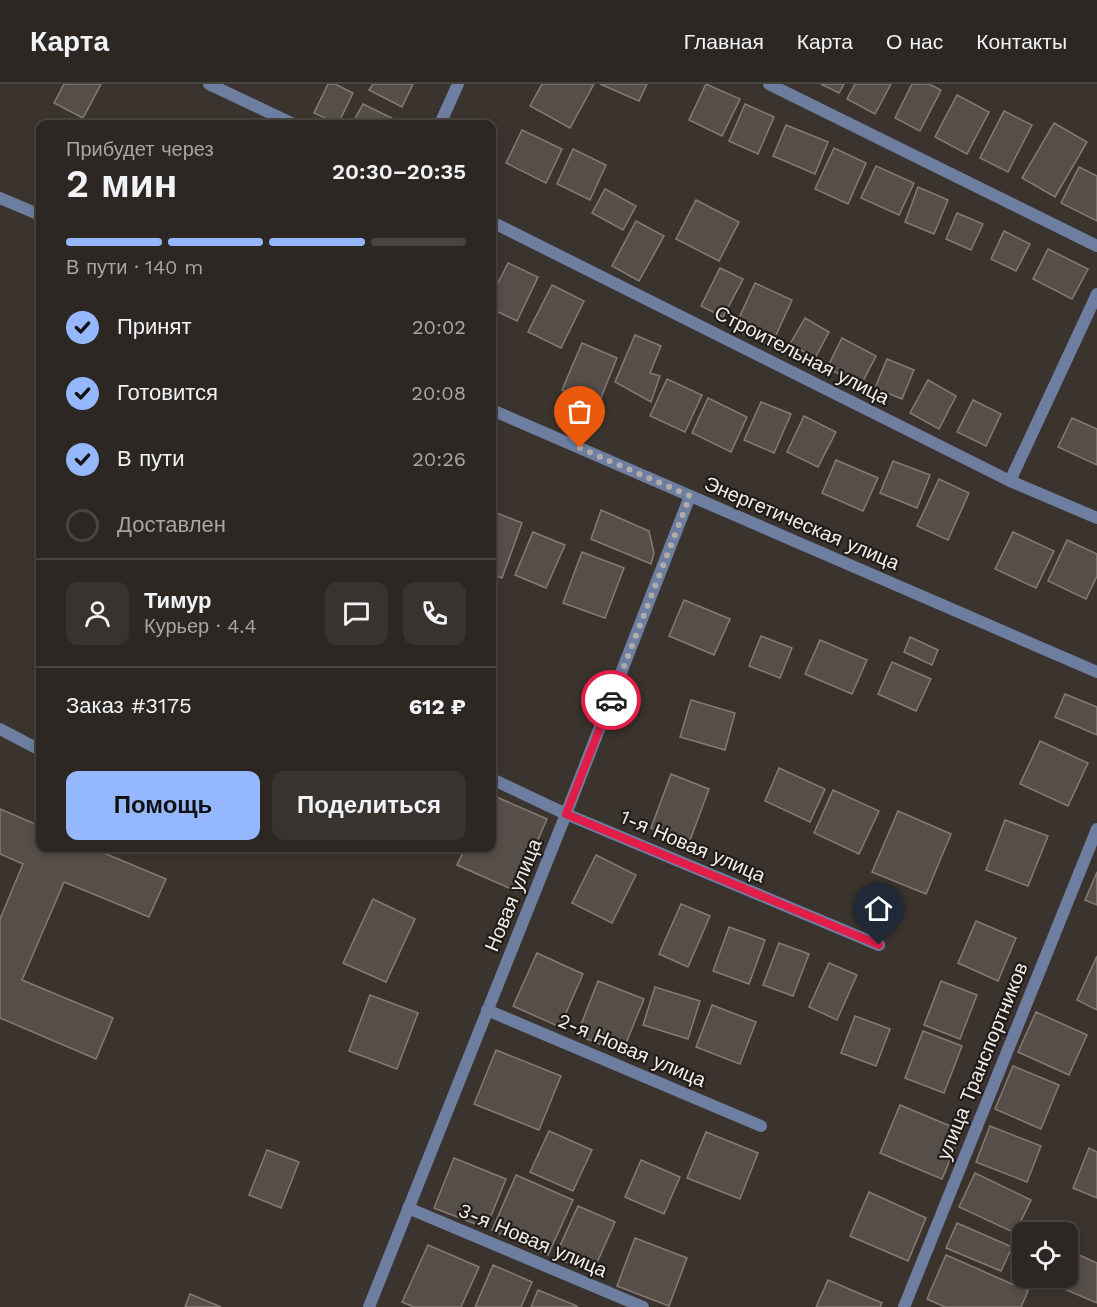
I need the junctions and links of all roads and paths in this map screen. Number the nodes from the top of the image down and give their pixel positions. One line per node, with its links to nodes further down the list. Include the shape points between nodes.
1 (209, 84): 4 (street)
2 (458, 84): 5 (street)
3 (769, 84): 9 (street)
4 (285, 120)
5 (442, 120)
6 (0, 198): 7 (street)
7 (36, 213)
8 (496, 224): 12 (street, Строительная улица)
9 (1097, 246)
10 (1097, 294): 12 (street)
11 (496, 412): 13 (street, Энергетическая улица)
12 (1010, 481): 14 (street, Строительная улица)
13 (690, 496): 15 (street, Энергетическая улица); 19 (street, Новая улица)
14 (1097, 518)
15 (1097, 672)
16 (0, 729): 17 (street)
17 (36, 748)
18 (496, 781): 19 (street, 1-я Новая улица)
19 (566, 814): 21 (street, 1-я Новая улица); 22 (street, Новая улица)
20 (1097, 829): 27 (street, улица Транспортников)
21 (879, 945)
22 (487, 1010): 23 (street, 2-я Новая улица); 24 (street, Новая улица)
23 (761, 1126)
24 (408, 1208): 25 (street, Новая улица); 26 (street, 3-я Новая улица)
25 (369, 1307)
26 (643, 1307)
27 (904, 1307)

